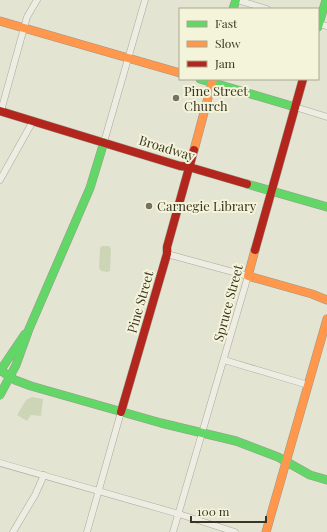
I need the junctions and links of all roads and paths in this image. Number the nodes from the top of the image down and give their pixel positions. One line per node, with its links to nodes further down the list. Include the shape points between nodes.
1 (37, 0): 8 (street)
2 (145, 0): 9 (street)
3 (237, 0): 5 (street)
4 (326, 0): 7 (street)
5 (264, 8)
6 (0, 21): 8 (street)
7 (320, 25)
8 (24, 28): 9 (street); 14 (street)
9 (128, 59): 10 (street); 17 (street)
10 (179, 73)
11 (303, 80): 13 (street, Spruce Street)
12 (213, 81): 13 (street); 18 (street, Pine Street)
13 (298, 108): 15 (street); 20 (street, Spruce Street)
14 (0, 111): 16 (street, Broadway)
15 (327, 117)
16 (33, 121): 17 (street, Broadway); 19 (street)
17 (104, 142): 18 (street, Broadway); 28 (street, via 90,188)
18 (189, 167): 20 (street, Broadway); 22 (street, Pine Street)
19 (0, 180)
20 (271, 191): 21 (street, Broadway); 23 (street, Spruce Street)
21 (327, 208)
22 (167, 254): 24 (street); 34 (street, Pine Street)
23 (252, 258): 24 (street, Spruce Street); 25 (street, via 256,273)
24 (248, 276): 25 (street); 29 (street, Spruce Street)
25 (269, 282): 26 (street)
26 (327, 300)
27 (327, 319): 32 (street)
28 (29, 329): 30 (street); 31 (street)
29 (224, 360): 32 (street); 35 (street, Spruce Street)
30 (0, 371): 31 (street)
31 (11, 377): 33 (street); 34 (street, via 30,386)
32 (308, 384): 37 (street)
33 (0, 395)
34 (121, 412): 35 (street); 40 (street, Pine Street)
35 (203, 433): 37 (street, via 236,441); 41 (street, Spruce Street)
36 (0, 462): 38 (street)
37 (286, 462): 39 (street); 46 (street)
38 (44, 475): 40 (street); 42 (street)
39 (327, 480)
40 (100, 490): 41 (street); 43 (street, Pine Street)
41 (179, 514): 44 (street, Spruce Street); 45 (street)
42 (14, 532)
43 (87, 532)
44 (173, 532)
45 (235, 532)
46 (266, 532)

